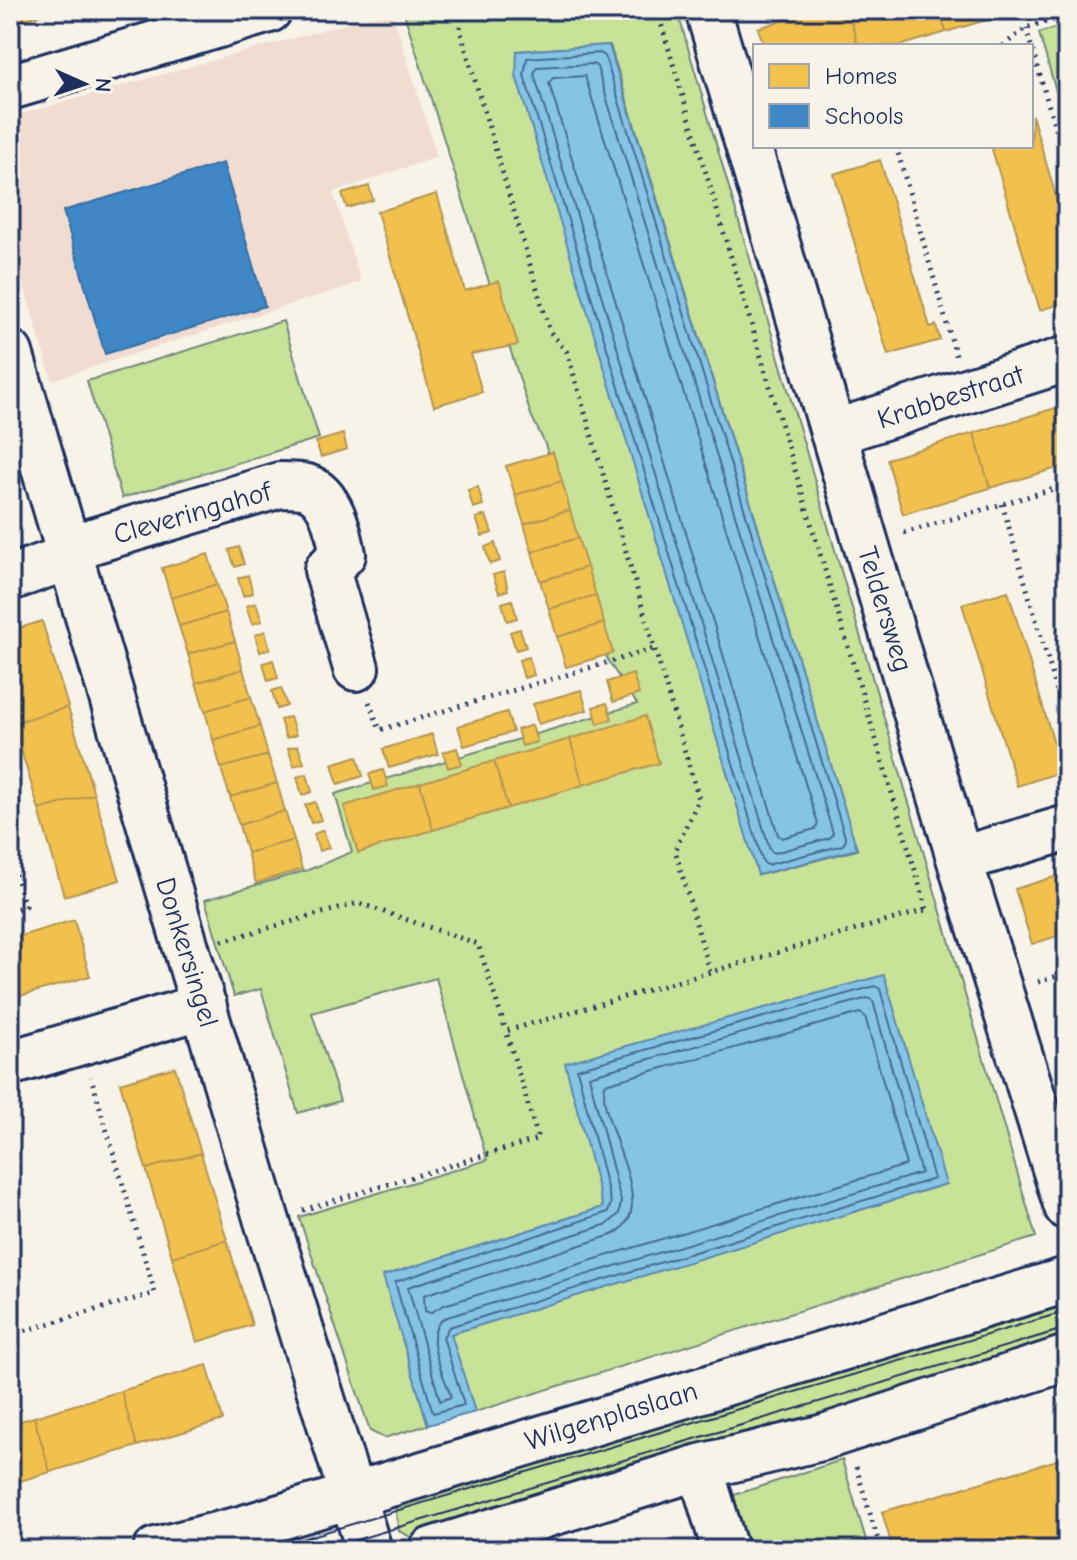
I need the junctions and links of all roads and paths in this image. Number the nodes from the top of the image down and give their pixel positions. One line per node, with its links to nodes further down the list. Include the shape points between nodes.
1 (461, 10): 22 (path, via 460,30 550,332 567,352)
2 (657, 10): 28 (path)
3 (708, 10): 16 (street, Teldersweg)
4 (265, 11): 10 (street)
5 (1067, 16): 6 (path)
6 (1026, 28): 7 (path); 8 (path)
7 (1006, 44)
8 (1031, 44)
9 (1033, 52): 12 (path)
10 (10, 87)
11 (897, 148): 14 (path)
12 (1067, 168)
13 (10, 353): 20 (street, Donkersingel)
14 (957, 358)
15 (1067, 359): 16 (street, Krabbestraat)
16 (833, 433): 27 (street, Teldersweg)
17 (1067, 485): 18 (path)
18 (1002, 504): 19 (path); 24 (path)
19 (904, 533)
20 (69, 557): 21 (street); 23 (street, Cleveringahof, via 89,542 280,485 309,487 338,526 343,554 327,570); 30 (street, Donkersingel)
21 (10, 578)
22 (653, 649): 23 (path, via 380,730); 31 (path, via 699,799 675,850)
23 (356, 668)
24 (1067, 725)
25 (1067, 828): 27 (street)
26 (10, 859): 29 (path, via 25,906)
27 (966, 878): 28 (path); 38 (street, Teldersweg)
28 (927, 910): 31 (path)
29 (10, 911)
30 (188, 950): 34 (street, Donkersingel); 35 (path, via 358,903 478,944)
31 (710, 972): 35 (path)
32 (1067, 973): 33 (path)
33 (1038, 982)
34 (204, 1006): 36 (street); 39 (street, Donkersingel)
35 (506, 1031): 39 (path, via 538,1139)
36 (81, 1042): 37 (street); 41 (path, via 155,1293)
37 (10, 1063)
38 (1067, 1207)
39 (267, 1221): 45 (street, Donkersingel)
40 (1067, 1280): 45 (street, Wilgenplaslaan)
41 (10, 1335)
42 (1067, 1358): 43 (street)
43 (846, 1430): 44 (street); 50 (path)
44 (700, 1467): 48 (street); 49 (street)
45 (354, 1493): 46 (street, Wilgenplaslaan); 47 (street, Donkersingel)
46 (156, 1550)
47 (369, 1550)
48 (432, 1550)
49 (725, 1550)
50 (881, 1550)

